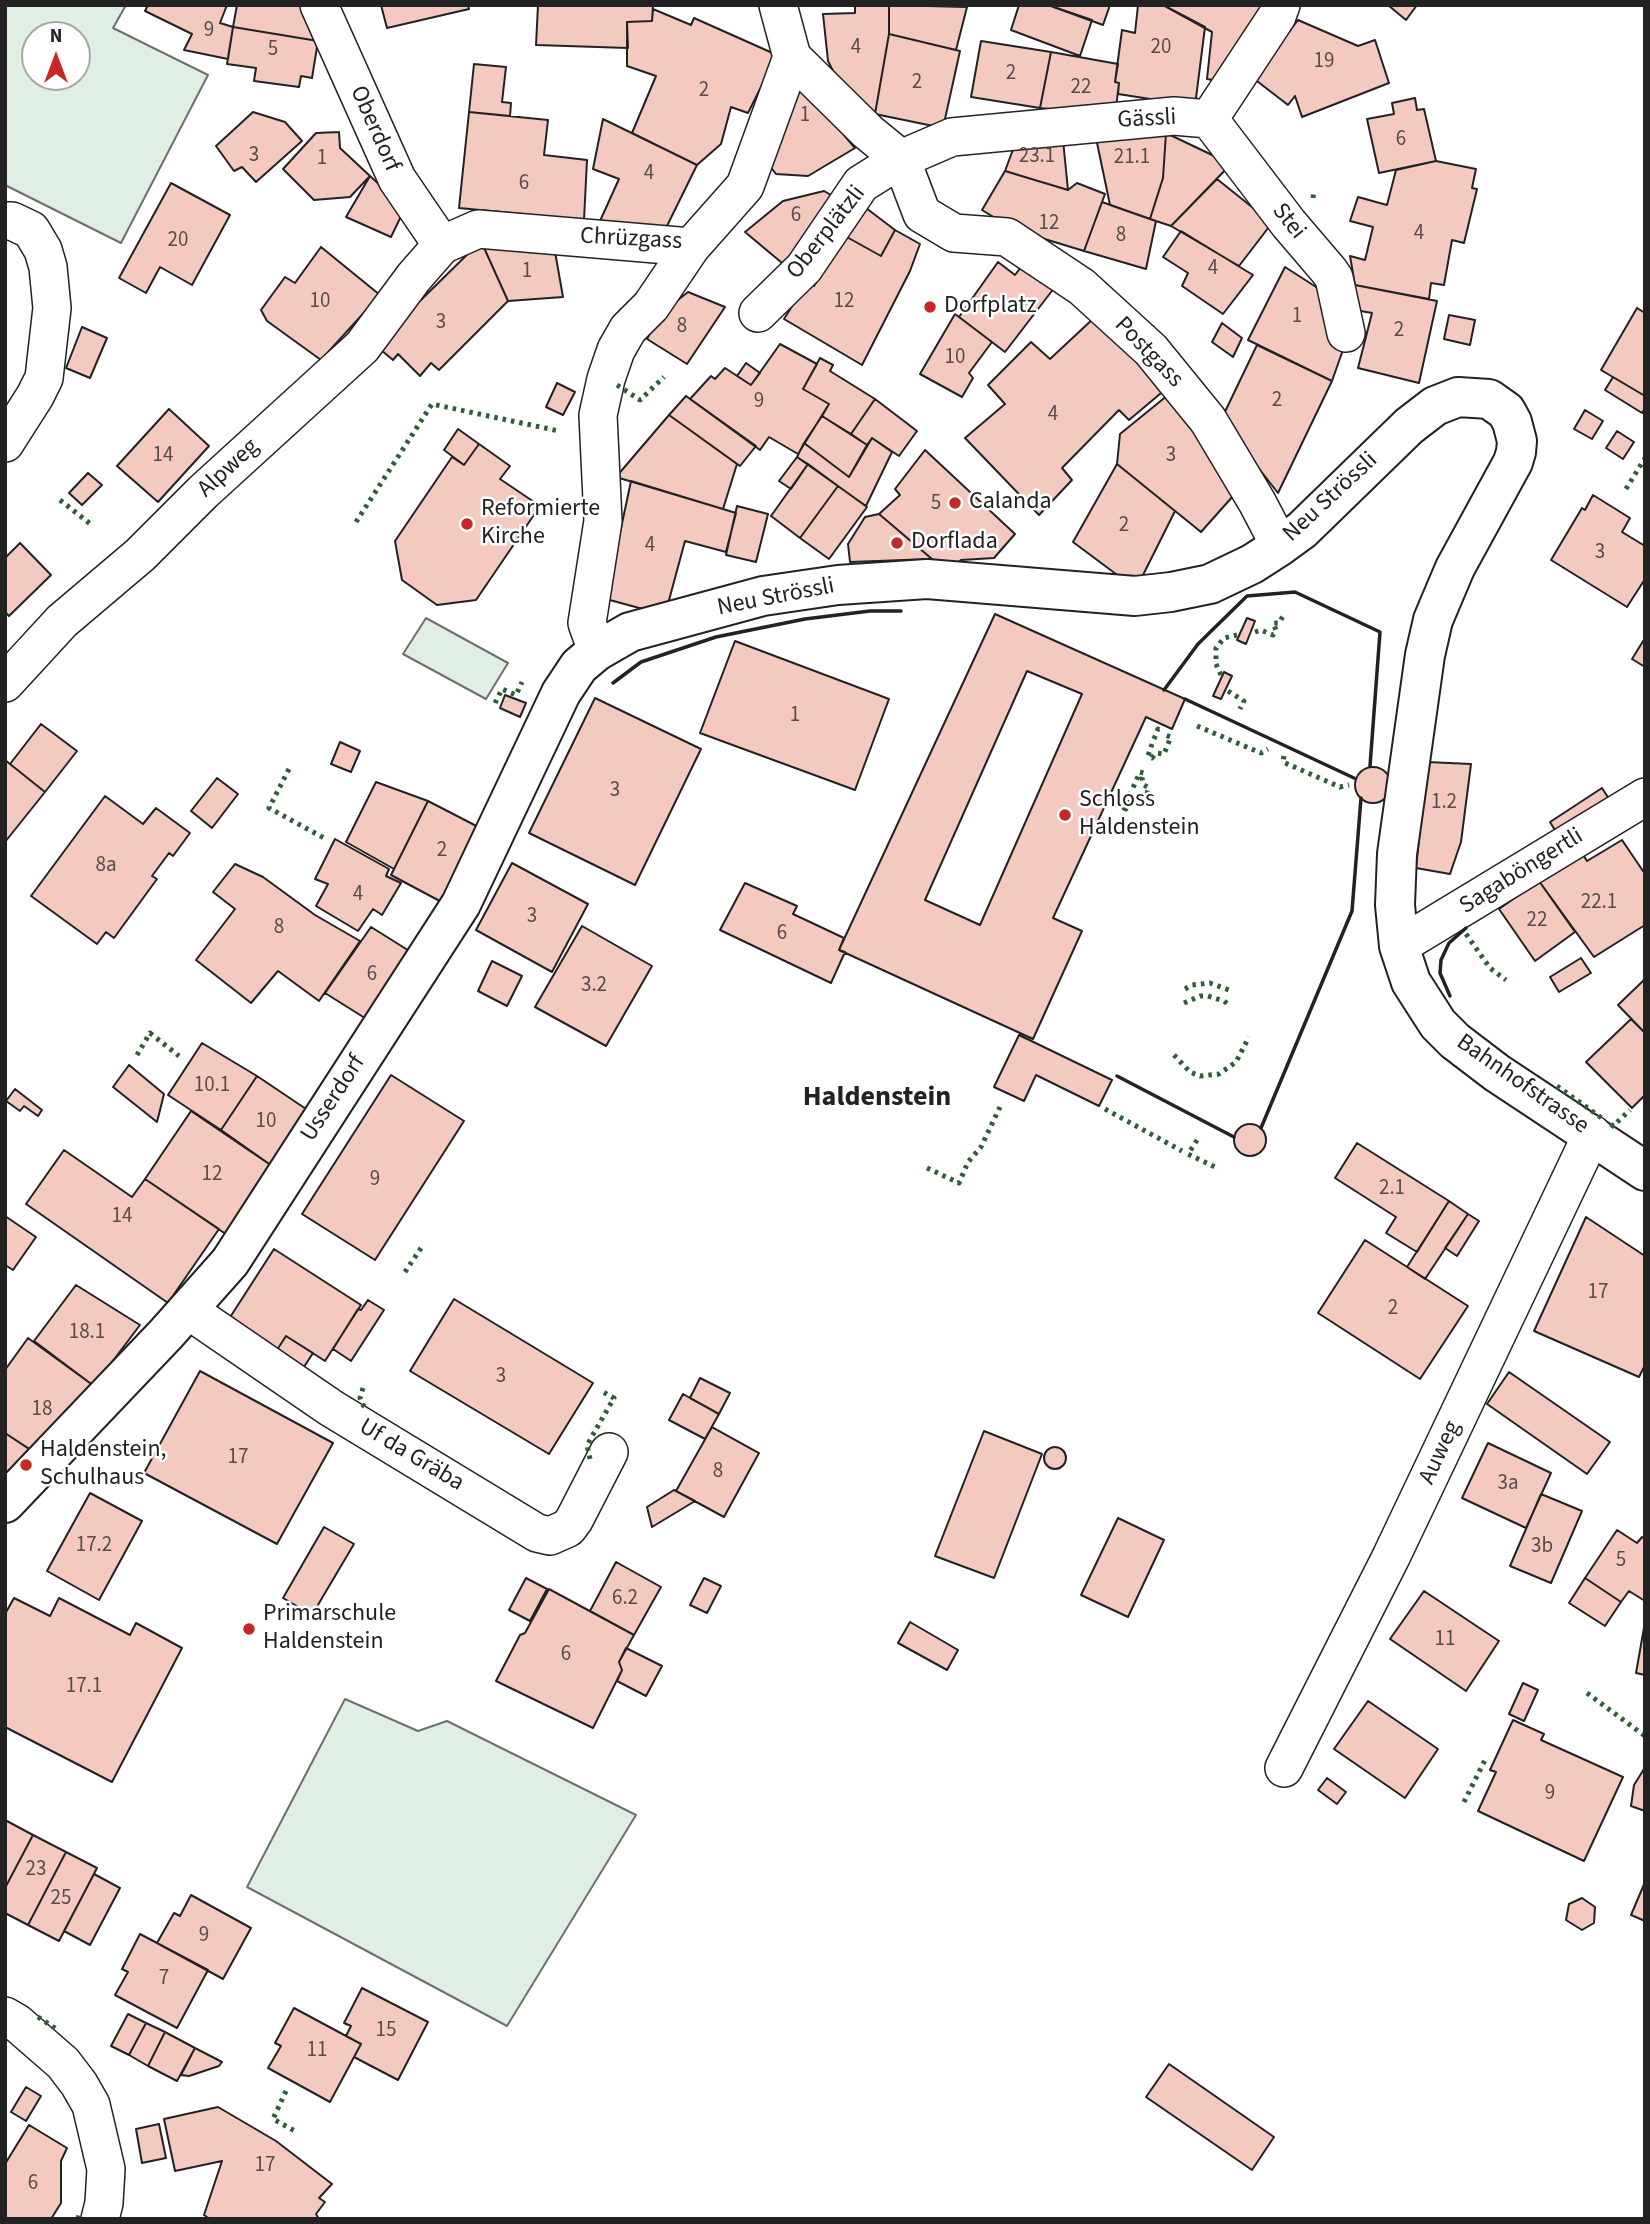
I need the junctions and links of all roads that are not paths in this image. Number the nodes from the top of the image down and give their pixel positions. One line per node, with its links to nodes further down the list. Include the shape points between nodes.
1 (319, 5): 8 (street, Oberdorf, via 397,179)
2 (778, 5): 4 (street)
3 (1281, 5): 5 (street, Gässli)
4 (792, 57): 6 (street); 9 (street, Chrüzgass, via 745,186)
5 (1209, 119): 6 (street, Gässli, via 1174,116 952,137); 11 (street, Stei, via 1334,278)
6 (901, 159): 10 (street, Oberplätzli, via 862,184 804,268); 13 (street, Postgass, via 922,214 954,233 1007,237 1082,287 1151,350 1208,420)
7 (5, 221): 12 (street, via 31,230 43,250 52,308 44,378)
8 (442, 245): 9 (street, Chrüzgass, via 478,229); 15 (street, Alpweg, via 362,347 140,555 62,621)
9 (691, 247): 14 (street, via 651,306 628,329 606,379 598,415 603,521 587,623)
10 (758, 313)
11 (1346, 333)
12 (5, 443)
13 (1280, 546): 14 (street, Neu Strössli, via 1210,584 1171,592 1135,596 927,579 838,585 763,596 630,632); 17 (street, Neu Strössli, via 1435,407 1458,397 1481,397 1506,411 1517,440 1513,462 1455,568 1433,620 1425,655 1397,854)
14 (597, 650): 20 (street, Usserdorf, via 579,666 561,693 461,904 230,1262)
15 (5, 683)
16 (1645, 797): 17 (street, Sagaböngertli)
17 (1399, 946): 18 (street, Bahnhofstrasse, via 1411,982 1455,1041)
18 (1591, 1134): 19 (street, Bahnhofstrasse); 23 (street, Auweg, via 1397,1545)
19 (1645, 1171)
20 (188, 1310): 21 (street, Uf da Gräba, via 331,1408 537,1533 550,1536 568,1528); 22 (street, Usserdorf)
21 (609, 1452)
22 (5, 1503)
23 (1284, 1768)
24 (5, 2016): 25 (street, via 63,2063 91,2105 106,2169)
25 (100, 2219)

